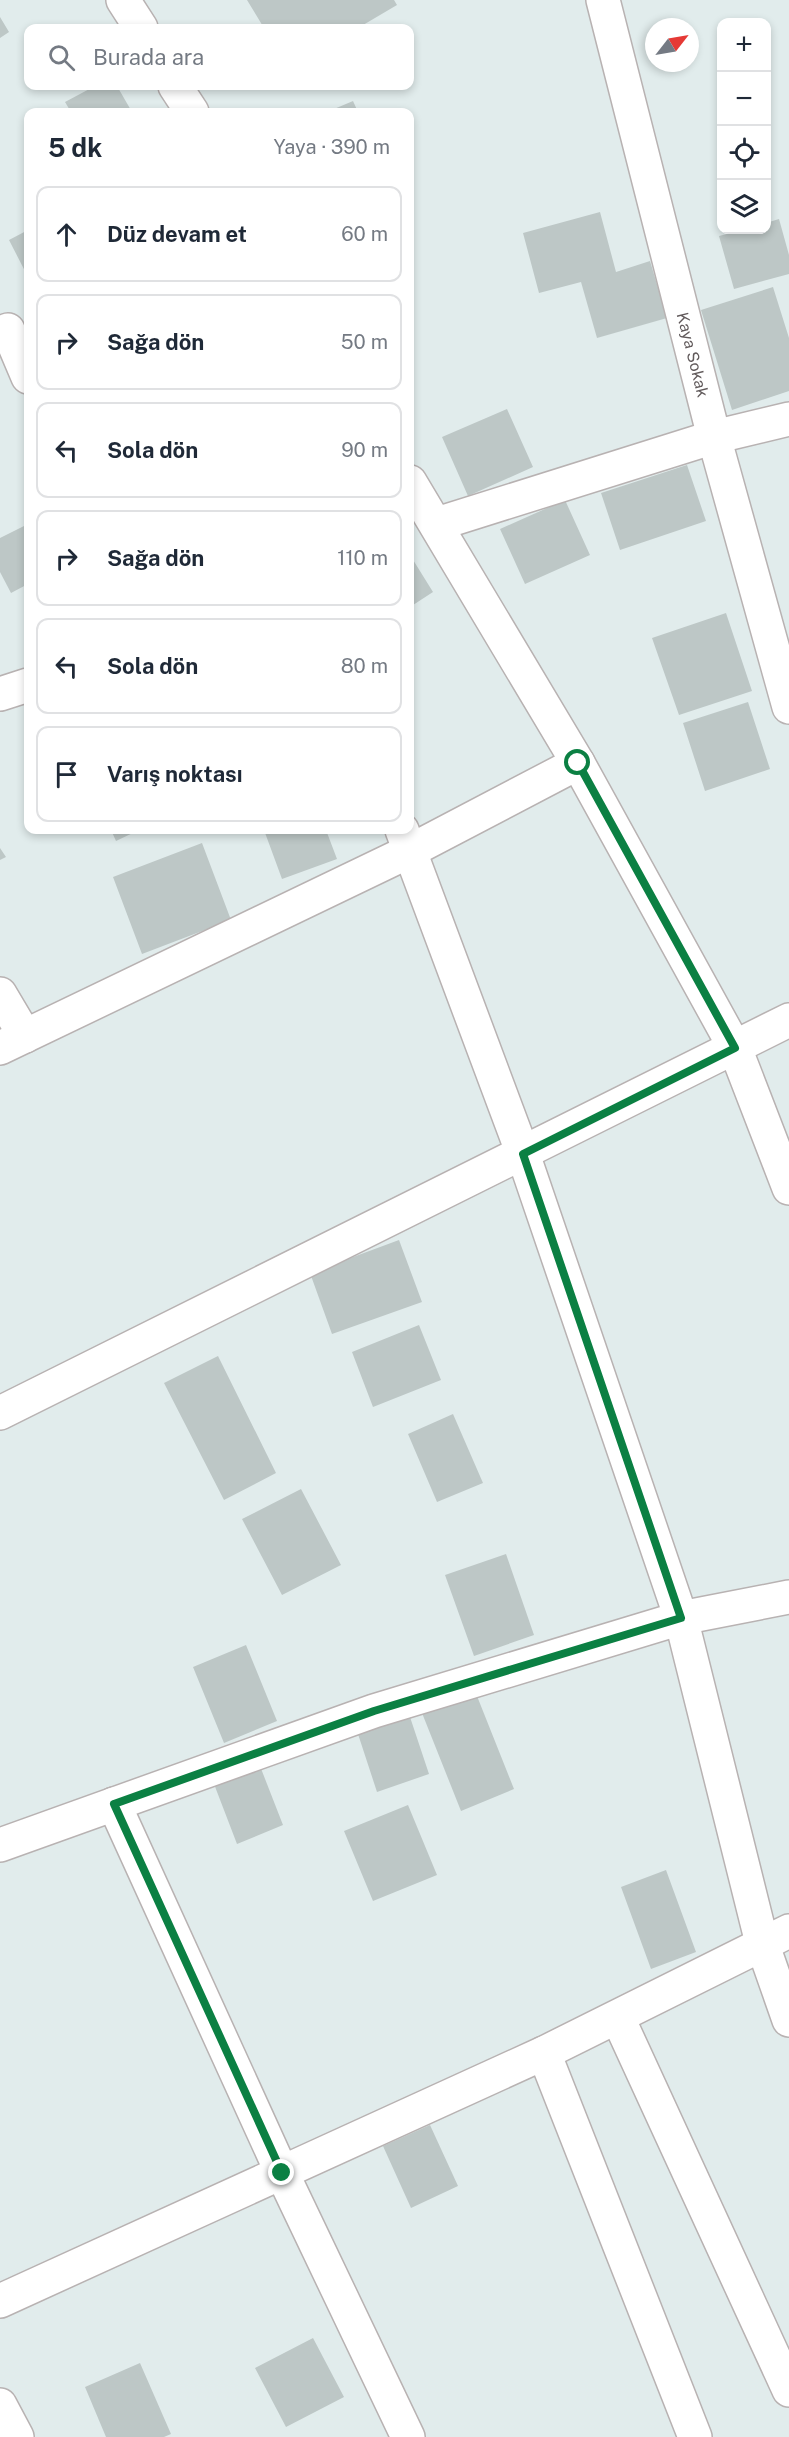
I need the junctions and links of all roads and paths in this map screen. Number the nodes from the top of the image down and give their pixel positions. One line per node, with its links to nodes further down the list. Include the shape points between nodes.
1 (123, 0): 3 (street)
2 (603, 0): 9 (street, Kaya Sokak)
3 (138, 24)
4 (178, 90): 5 (street)
5 (189, 108)
6 (12, 327): 7 (street)
7 (24, 364)
8 (789, 419): 9 (street)
9 (714, 437): 11 (street); 14 (street, Kaya Sokak)
10 (414, 488): 11 (street)
11 (437, 524): 15 (street)
12 (24, 686): 13 (street)
13 (0, 694)
14 (789, 707)
15 (578, 763): 16 (street); 20 (street)
16 (406, 840): 19 (street); 21 (street)
17 (0, 994): 19 (street)
18 (789, 1020): 20 (street)
19 (13, 1042)
20 (735, 1048): 21 (street); 22 (street)
21 (523, 1154): 23 (street); 25 (street)
22 (789, 1188)
23 (0, 1413)
24 (789, 1597): 25 (street)
25 (681, 1618): 26 (street, via 374,1711); 28 (street)
26 (114, 1804): 27 (street); 32 (street)
27 (0, 1845)
28 (775, 1937): 29 (street); 30 (street)
29 (618, 2018): 31 (street); 34 (street)
30 (789, 2020)
31 (544, 2053): 32 (street); 38 (street)
32 (282, 2173): 33 (street); 37 (street)
33 (0, 2301)
34 (789, 2390)
35 (0, 2405): 36 (street)
36 (17, 2437)
37 (408, 2437)
38 (695, 2437)

